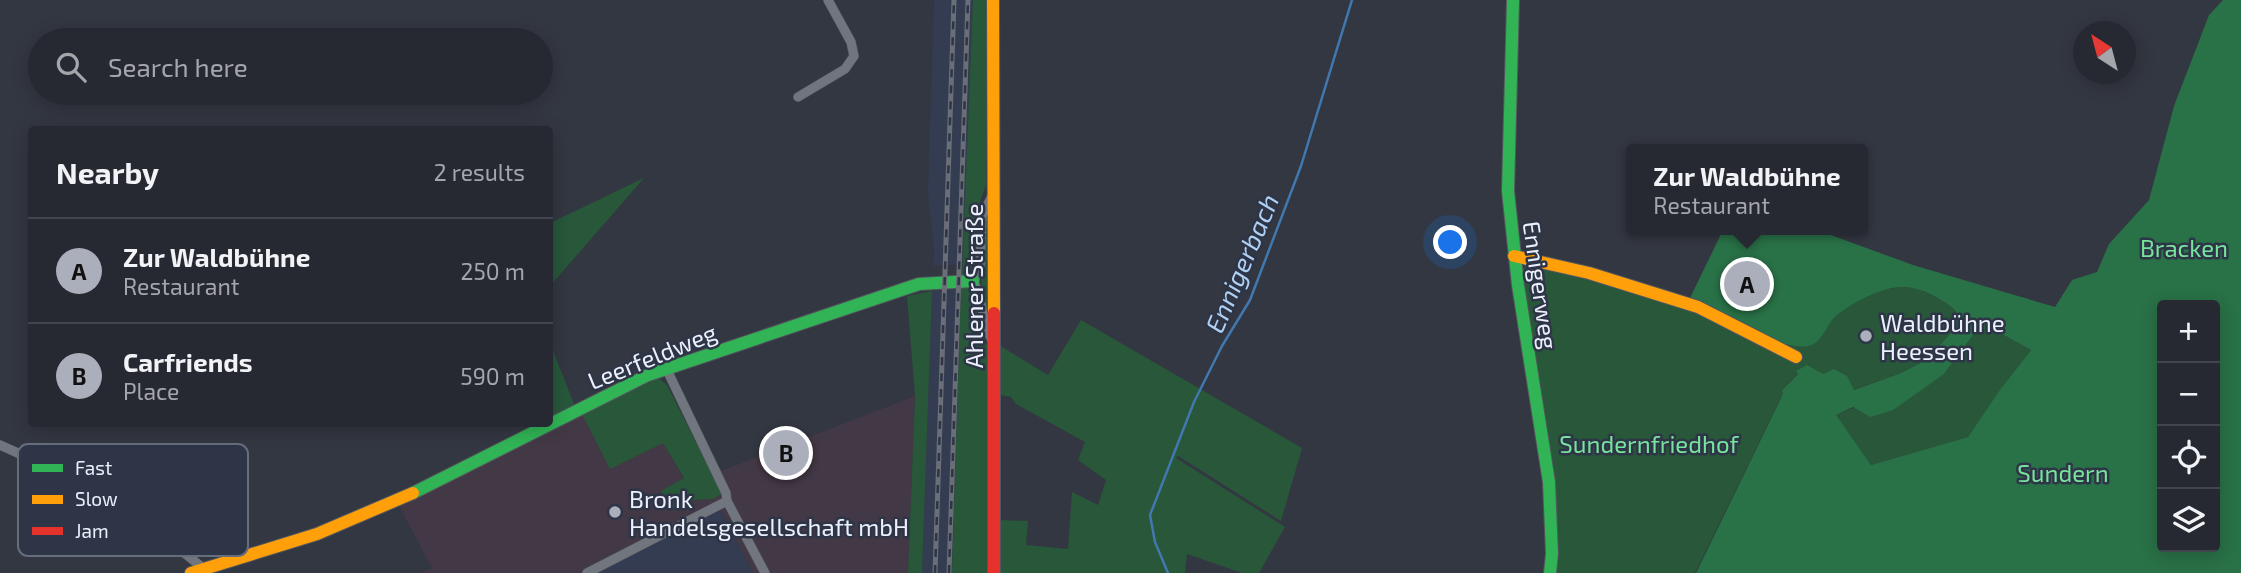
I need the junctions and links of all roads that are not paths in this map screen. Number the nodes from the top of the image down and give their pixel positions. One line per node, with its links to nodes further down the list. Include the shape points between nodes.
1 (828, 0): 4 (street, via 854,56 845,69)
2 (993, 0): 5 (street, Ahlener Straße)
3 (1513, 0): 6 (street, Ennigerweg, via 1508,191)
4 (798, 97)
5 (995, 191): 7 (street, via 982,216 980,270); 8 (street, Ahlener Straße)
6 (1514, 256): 9 (street, via 1589,273 1698,307); 21 (street, Ennigerweg, via 1549,482)
7 (974, 281): 8 (street); 10 (street, Leerfeldweg, via 925,282)
8 (994, 345): 20 (street, Ahlener Straße)
9 (1796, 357)
10 (666, 368): 11 (street, Leerfeldweg); 15 (street)
11 (553, 423)
12 (546, 427): 17 (street, Leerfeldweg, via 388,506)
13 (0, 445): 14 (street)
14 (18, 453)
15 (727, 501): 18 (street); 19 (street)
16 (186, 556): 17 (street)
17 (201, 571)
18 (587, 573)
19 (765, 573)
20 (994, 573)
21 (1550, 573)

